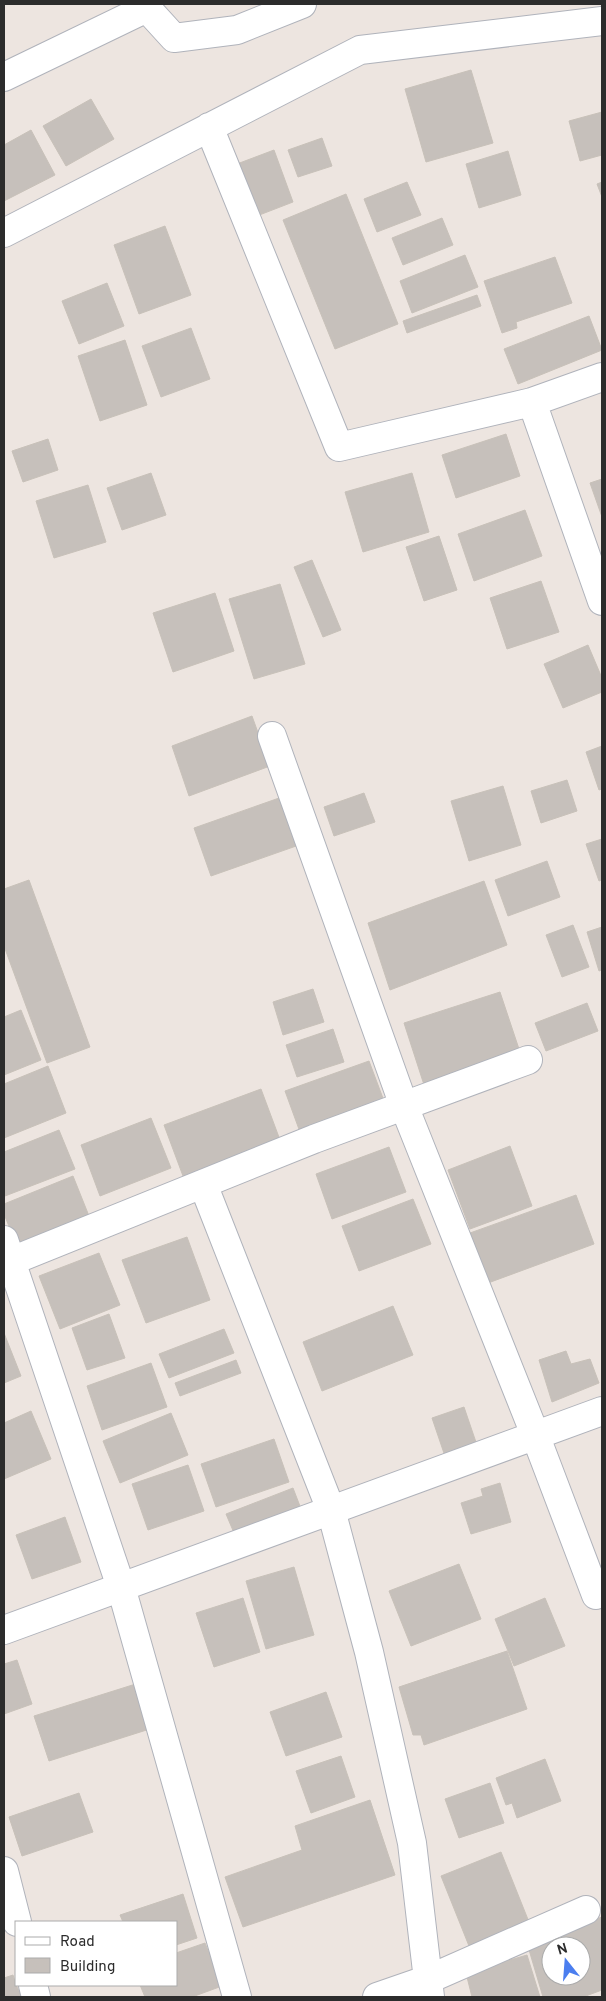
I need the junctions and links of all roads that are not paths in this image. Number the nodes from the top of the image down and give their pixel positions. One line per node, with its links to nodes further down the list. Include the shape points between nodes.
1 (302, 4): 2 (street, via 237,30 174,38)
2 (145, 6): 4 (street)
3 (602, 21): 5 (street, via 360,50)
4 (4, 77)
5 (209, 127): 6 (street); 8 (street, via 339,447)
6 (4, 233)
7 (602, 377): 8 (street)
8 (532, 402): 9 (street)
9 (602, 601)
10 (272, 736): 12 (street)
11 (528, 1060): 12 (street)
12 (404, 1106): 13 (street); 16 (street)
13 (203, 1184): 14 (street); 17 (street)
14 (6, 1255): 18 (street)
15 (602, 1411): 16 (street)
16 (536, 1437): 17 (street); 19 (street)
17 (332, 1510): 18 (street); 24 (street, via 369,1652 412,1843)
18 (121, 1587): 20 (street); 25 (street)
19 (596, 1595)
20 (4, 1630)
21 (4, 1871): 23 (street)
22 (586, 1910): 24 (street)
23 (17, 1921)
24 (430, 1988): 26 (street)
25 (237, 1997)
26 (377, 1997)

